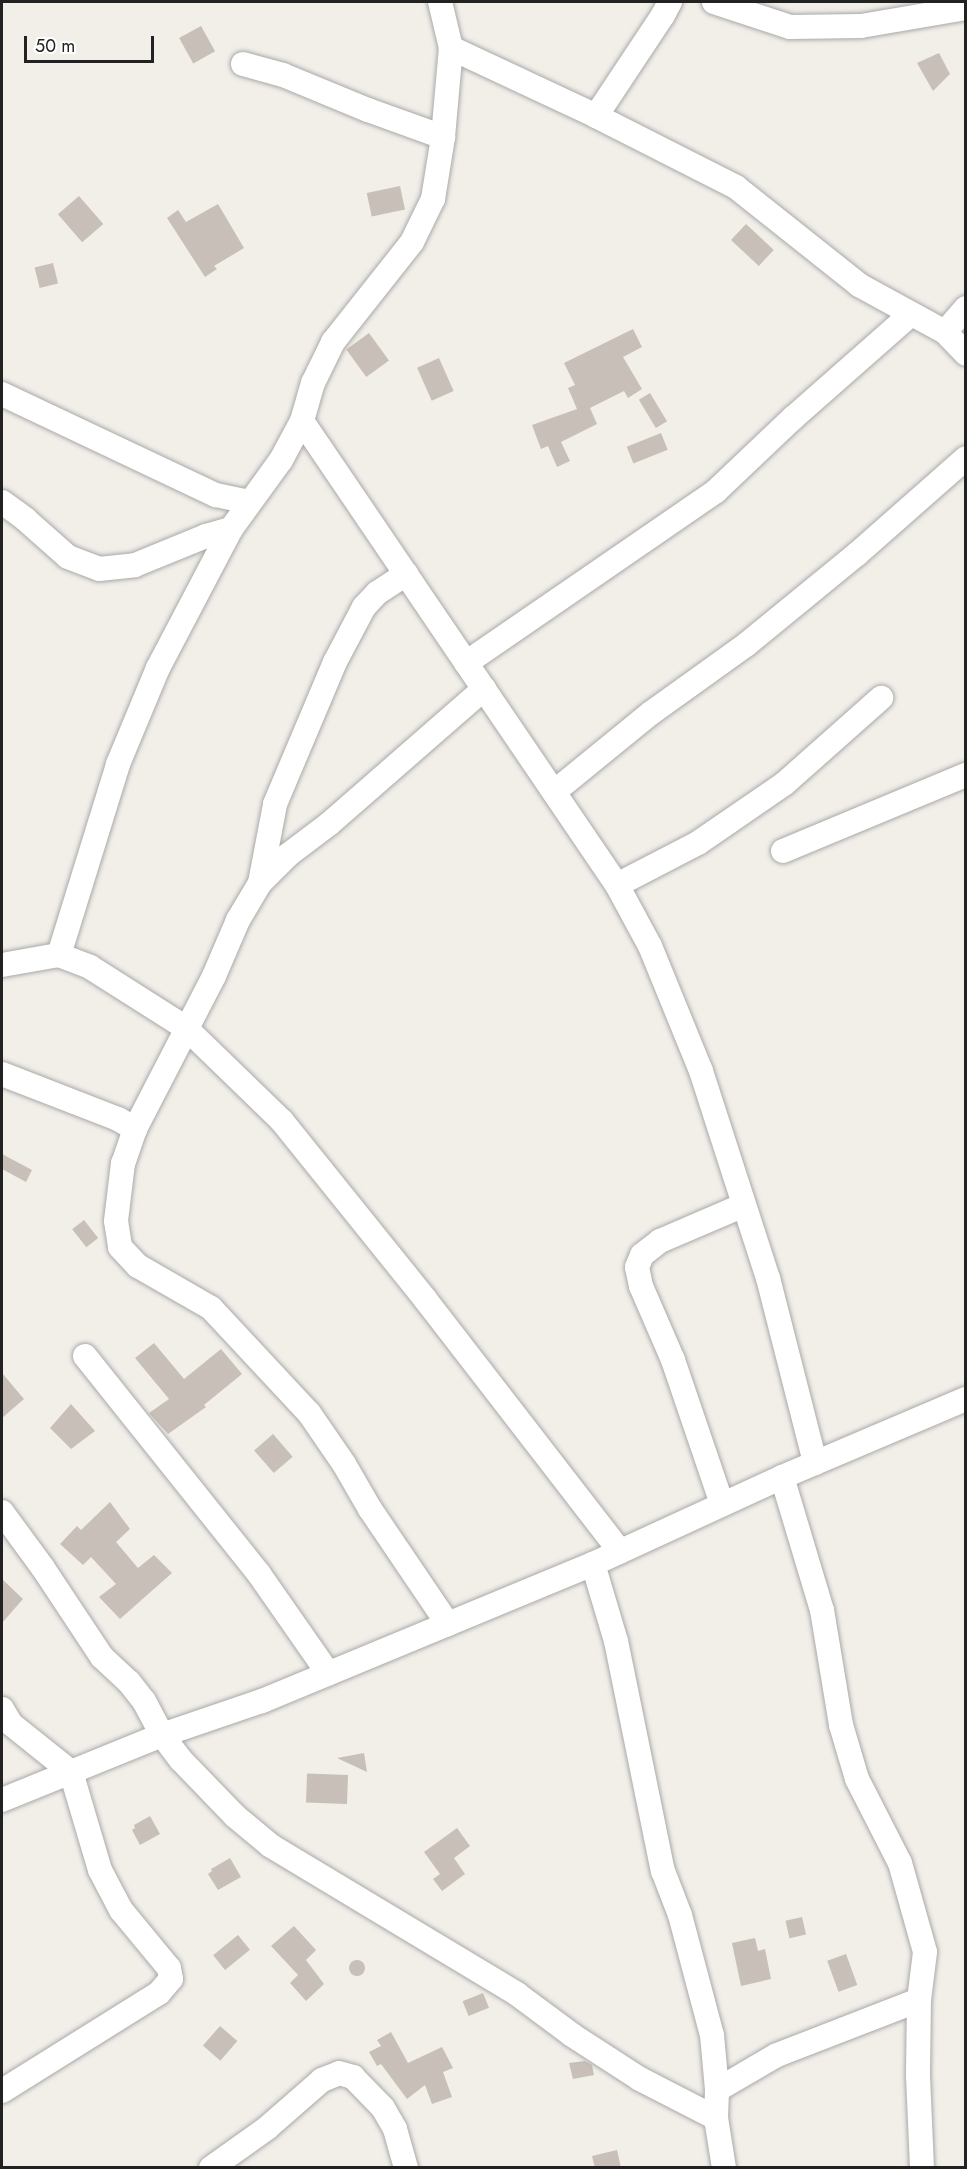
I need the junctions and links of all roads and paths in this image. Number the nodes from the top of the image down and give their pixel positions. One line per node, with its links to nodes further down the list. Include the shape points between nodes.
1 (440, 2): 5 (street)
2 (670, 2): 7 (street)
3 (714, 2): 4 (street, via 790,27 861,27)
4 (966, 8)
5 (451, 48): 7 (street); 8 (street)
6 (243, 64): 8 (street, via 284,75 368,111)
7 (596, 116): 10 (street, via 736,187 859,285)
8 (443, 137): 14 (street, via 433,199 412,242 333,342 313,383)
9 (966, 308): 11 (street)
10 (910, 315): 11 (street); 20 (street, via 716,491)
11 (945, 332): 12 (street)
12 (966, 354)
13 (2, 394): 17 (street, via 216,495)
14 (302, 421): 17 (street); 19 (street)
15 (966, 458): 24 (street, via 747,644 651,713)
16 (2, 502): 18 (street, via 68,557 99,569 135,565)
17 (249, 502): 18 (street)
18 (231, 529): 28 (street, via 158,668 118,764)
19 (406, 574): 20 (street); 26 (street, via 377,593 364,608 335,662 275,804)
20 (466, 663): 21 (street)
21 (484, 689): 24 (street); 26 (street)
22 (881, 698): 27 (street, via 784,784 698,843)
23 (966, 775): 25 (street)
24 (554, 792): 27 (street)
25 (783, 850)
26 (260, 883): 30 (street)
27 (617, 885): 33 (street, via 650,946 701,1071)
28 (59, 955): 29 (street); 30 (street, via 90,967)
29 (2, 965)
30 (186, 1028): 32 (street); 40 (street, via 282,1122)
31 (2, 1074): 32 (street)
32 (135, 1129): 42 (street, via 123,1163 118,1198 120,1247 138,1266 212,1308 309,1413)
33 (744, 1205): 36 (street, via 768,1278); 38 (street, via 660,1241 642,1255 637,1267)
34 (86, 1356): 43 (street, via 259,1574)
35 (966, 1399): 36 (street)
36 (815, 1463): 37 (street)
37 (782, 1477): 38 (street); 48 (street, via 822,1610 841,1725 857,1779 900,1863 925,1952)
38 (722, 1504): 40 (street)
39 (2, 1512): 45 (street, via 102,1657 144,1701)
40 (620, 1551): 41 (street)
41 (593, 1564): 42 (street); 50 (street, via 616,1641 663,1871 680,1915 712,2035)
42 (448, 1624): 43 (street)
43 (328, 1673): 45 (street)
44 (2, 1709): 46 (street, via 11,1724)
45 (162, 1735): 46 (street); 51 (street, via 180,1760 271,1846 517,1994 640,2079)
46 (71, 1772): 47 (street); 49 (street, via 100,1870 121,1910 169,1968 171,1979 159,1993)
47 (2, 1800)
48 (919, 2000): 50 (street, via 777,2055); 55 (street)
49 (2, 2091)
50 (717, 2091): 51 (street)
51 (716, 2118): 54 (street)
52 (211, 2168): 53 (street, via 267,2128 322,2080 339,2073 353,2077 383,2108 395,2129)
53 (406, 2168)
54 (724, 2168)
55 (922, 2168)

